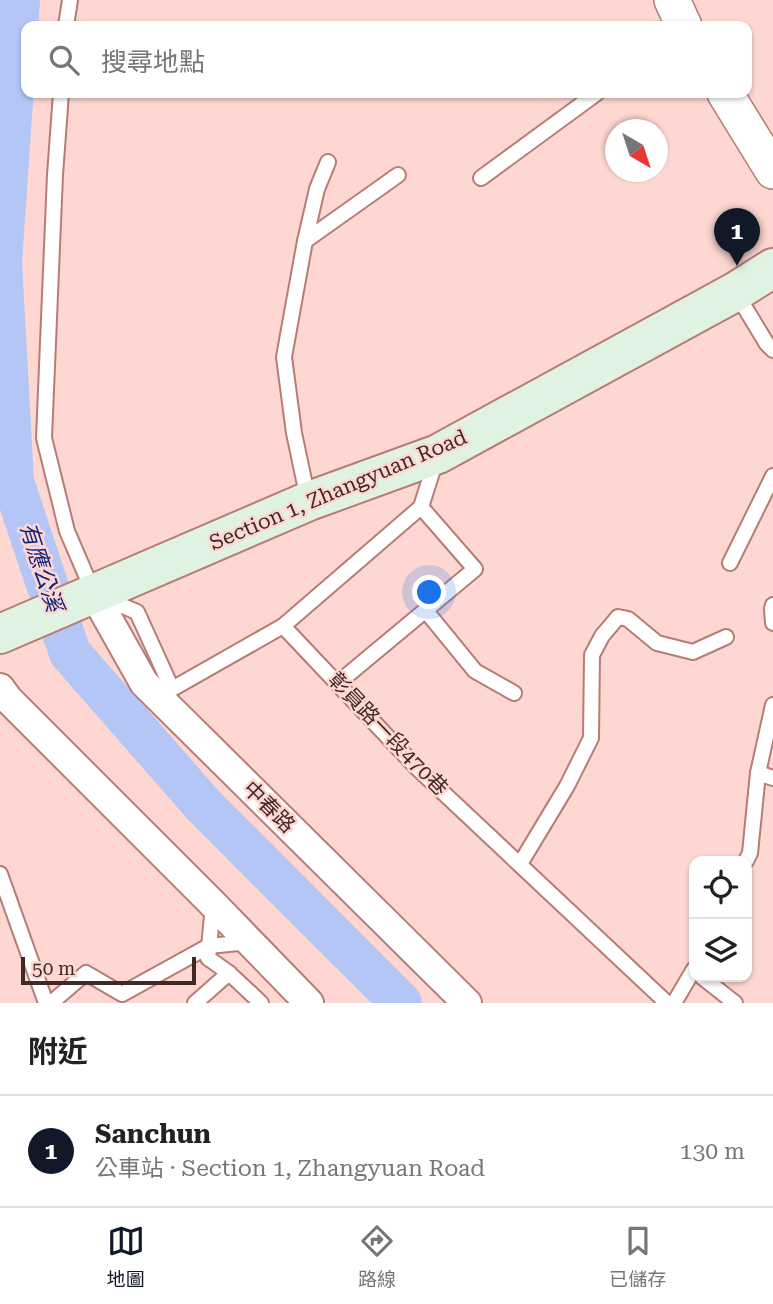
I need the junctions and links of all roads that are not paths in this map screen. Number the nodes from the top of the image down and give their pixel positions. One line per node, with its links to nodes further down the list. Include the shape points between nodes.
1 (70, 0): 3 (lane)
2 (672, 0): 4 (street)
3 (67, 21)
4 (682, 21)
5 (61, 98): 21 (lane, via 44,438)
6 (590, 98): 11 (lane)
7 (728, 98): 9 (street)
8 (328, 162): 12 (lane)
9 (773, 170)
10 (398, 175): 12 (lane)
11 (481, 178)
12 (304, 241): 18 (lane, via 284,357)
13 (773, 268): 14 (main road, Section 1, Zhangyuan Road)
14 (735, 292): 15 (lane); 16 (main road, Section 1, Zhangyuan Road)
15 (773, 350)
16 (438, 454): 18 (main road, Section 1, Zhangyuan Road); 19 (lane)
17 (773, 476): 20 (lane)
18 (309, 501): 21 (main road, Section 1, Zhangyuan Road)
19 (421, 507): 23 (lane, via 475,569); 25 (lane)
20 (730, 563)
21 (88, 597): 25 (lane, via 137,612 172,689); 26 (main road, Section 1, Zhangyuan Road); 47 (street, 中春路, via 144,683)
22 (773, 605): 24 (lane)
23 (426, 611): 28 (lane); 30 (lane, via 475,671)
24 (773, 623)
25 (284, 625): 28 (lane, 彰員路一段470巷)
26 (0, 634)
27 (726, 637): 35 (lane, via 693,652 657,643 628,619 618,617 592,655 591,738)
28 (338, 683): 35 (lane, 彰員路一段470巷, via 418,769)
29 (0, 688): 37 (street)
30 (514, 693)
31 (773, 705): 32 (lane)
32 (758, 774): 33 (lane); 34 (lane)
33 (773, 778)
34 (748, 856)
35 (520, 864): 48 (lane, 彰員路一段470巷)
36 (0, 874): 43 (lane)
37 (213, 904): 38 (street); 39 (lane)
38 (250, 942): 39 (lane); 46 (street)
39 (209, 946): 40 (lane, via 208,958); 43 (lane, via 122,994 86,973)
40 (229, 973): 44 (lane); 45 (lane)
41 (689, 978): 49 (lane)
42 (708, 982): 50 (lane)
43 (48, 1003)
44 (195, 1003)
45 (261, 1003)
46 (309, 1003)
47 (467, 1003)
48 (667, 1003)
49 (674, 1003)
50 (735, 1003)

